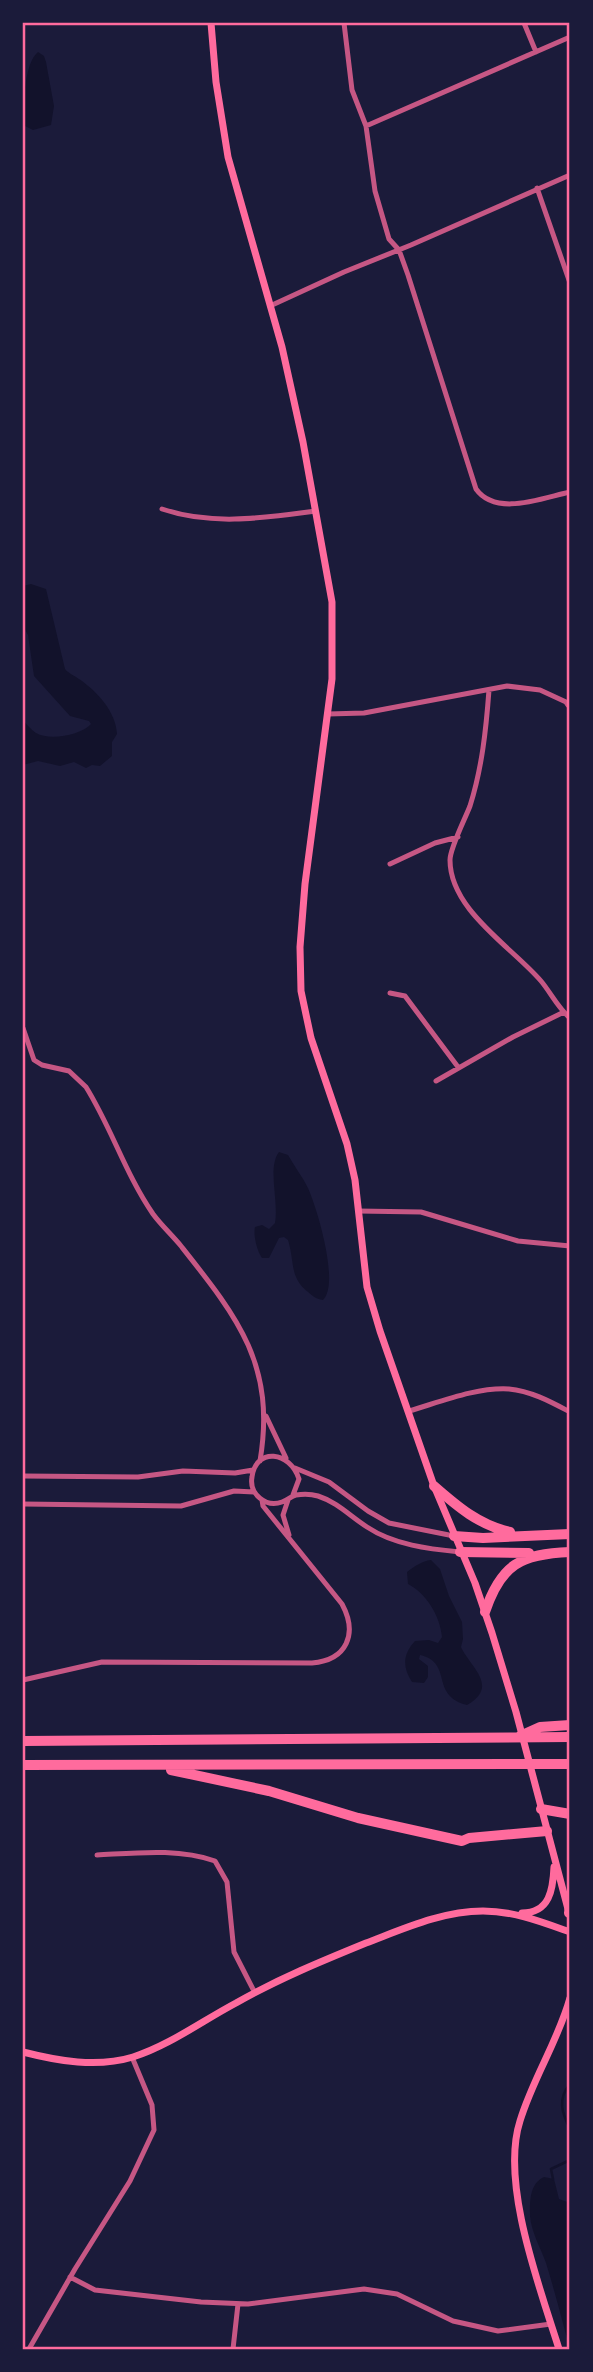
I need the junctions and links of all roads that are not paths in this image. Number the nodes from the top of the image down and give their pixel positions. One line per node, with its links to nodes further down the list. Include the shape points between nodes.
1 (211, 23): 11 (main road, via 229,157)
2 (344, 23): 6 (street, via 352,90)
3 (524, 23): 5 (street)
4 (570, 37): 5 (street)
5 (536, 52): 6 (street)
6 (366, 126): 9 (street, via 375,191 389,239)
7 (570, 175): 8 (street)
8 (537, 188): 9 (street); 10 (street)
9 (398, 250): 11 (street); 12 (street, via 476,489 498,504)
10 (570, 283)
11 (270, 306): 14 (main road)
12 (570, 492)
13 (162, 509): 14 (street, via 184,517 229,520)
14 (315, 511): 17 (main road, via 332,602)
15 (489, 690): 16 (street, via 507,686 540,690); 17 (street, via 364,713); 18 (street, via 485,744)
16 (570, 706)
17 (328, 714): 26 (main road, via 305,884 301,990 311,1038 347,1144)
18 (458, 837): 19 (street, via 435,842); 21 (street, via 450,859 457,890 470,912 542,982)
19 (390, 864)
20 (390, 993): 24 (street, via 405,996)
21 (564, 1012): 22 (street); 24 (street)
22 (570, 1018)
23 (23, 1028): 30 (street, via 34,1060 69,1071 86,1087 153,1214 232,1312 262,1384)
24 (458, 1067): 25 (street)
25 (436, 1081)
26 (358, 1211): 27 (street, via 421,1212 518,1241); 28 (main road, via 367,1287)
27 (570, 1246)
28 (408, 1411): 29 (street, via 508,1389); 36 (main road)
29 (570, 1412)
30 (265, 1413): 31 (street); 32 (street)
31 (287, 1460): 32 (street, via 275,1456); 33 (street)
32 (260, 1461): 34 (street)
33 (295, 1468): 38 (street, via 299,1479); 43 (street, via 329,1482 389,1523)
34 (253, 1470): 35 (street, via 138,1477); 37 (street)
35 (23, 1476)
36 (434, 1486): 42 (highway, via 478,1521); 43 (main road)
37 (254, 1492): 39 (street); 40 (street, via 234,1491 181,1506)
38 (291, 1497): 39 (street, via 279,1503); 44 (street, via 284,1522); 45 (street, via 314,1495 333,1502 369,1529 402,1543)
39 (262, 1500): 44 (street)
40 (23, 1504)
41 (570, 1534): 42 (highway)
42 (521, 1535): 43 (highway)
43 (454, 1536): 45 (main road)
44 (293, 1545): 49 (street, via 349,1618 351,1633 340,1652 327,1662 102,1662)
45 (460, 1552): 47 (highway); 48 (main road)
46 (570, 1552): 47 (highway)
47 (547, 1553): 48 (highway, via 510,1567 492,1591)
48 (485, 1612): 57 (main road)
49 (23, 1680)
50 (570, 1725): 52 (highway, via 540,1727)
51 (570, 1737): 52 (highway)
52 (516, 1738): 53 (highway)
53 (23, 1741)
54 (570, 1764): 56 (highway)
55 (23, 1765): 56 (highway)
56 (146, 1765): 59 (highway, via 462,1841)
57 (541, 1809): 58 (highway); 59 (main road)
58 (570, 1814)
59 (547, 1831): 61 (main road)
60 (97, 1855): 65 (street, via 196,1854 215,1861 227,1882 234,1952)
61 (554, 1859): 62 (main road, via 553,1885 541,1909); 63 (main road)
62 (501, 1912): 64 (main road, via 530,1917); 65 (main road, via 435,1918 328,1958)
63 (570, 1912)
64 (570, 1933)
65 (254, 1993): 68 (main road, via 178,2037)
66 (570, 1998): 71 (main road, via 519,2123 514,2162 516,2196)
67 (23, 2052): 68 (main road, via 93,2063)
68 (132, 2057): 69 (street, via 152,2105 154,2130 130,2181)
69 (70, 2277): 70 (street, via 95,2290); 72 (street)
70 (238, 2304): 71 (street, via 364,2288 397,2294 453,2321 498,2331); 73 (street)
71 (551, 2324): 74 (main road)
72 (29, 2349)
73 (233, 2349)
74 (559, 2349)

